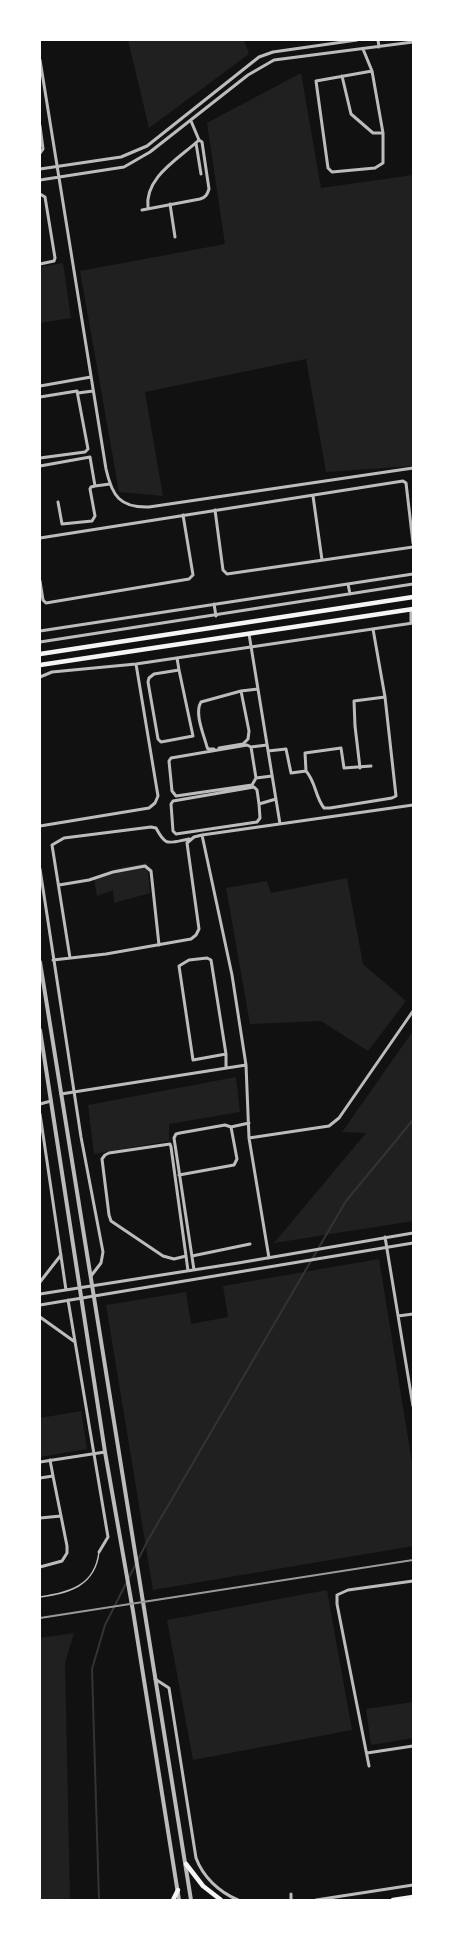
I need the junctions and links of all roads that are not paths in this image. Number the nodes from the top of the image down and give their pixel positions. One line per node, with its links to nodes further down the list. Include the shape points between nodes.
1 (357, 40): 14 (street, via 273,52 259,57 134,153)
2 (378, 40): 4 (street)
3 (413, 42): 4 (street)
4 (379, 47): 5 (street)
5 (363, 49): 7 (street); 9 (street, via 274,60 248,75)
6 (40, 60): 14 (street)
7 (372, 71): 8 (street); 11 (street)
8 (342, 76): 11 (street, via 350,114 373,132); 11 (street, via 318,80 316,83 328,168 332,172 375,168 383,163)
9 (191, 121): 12 (street); 17 (street, via 150,152 124,167)
10 (40, 126): 13 (street, via 43,149)
11 (383, 133)
12 (197, 142): 16 (street); 20 (street, via 202,142 208,194 200,199); 21 (street, via 162,171 150,189)
13 (40, 154)
14 (57, 166): 15 (street); 17 (street)
15 (40, 169)
16 (201, 174)
17 (58, 177): 18 (street); 25 (street)
18 (40, 180)
19 (40, 194): 24 (street, via 46,197 55,258 54,261)
20 (170, 204): 21 (street); 23 (street)
21 (148, 208): 22 (street)
22 (142, 210)
23 (175, 237)
24 (40, 264)
25 (91, 377): 26 (street); 27 (street)
26 (40, 386)
27 (93, 391): 28 (street); 33 (street)
28 (78, 393): 29 (street, via 75,391); 30 (street, via 87,451)
29 (40, 397)
30 (40, 458)
31 (40, 466): 34 (street, via 90,457)
32 (413, 468): 33 (street, via 134,508 123,503 115,495)
33 (110, 484): 34 (street)
34 (96, 486): 36 (street, via 90,487 95,516 92,521 62,524)
35 (313, 496): 37 (street); 40 (street, via 405,482); 42 (street)
36 (58, 502)
37 (215, 510): 38 (street); 42 (street, via 225,573)
38 (183, 514): 39 (street); 44 (street, via 193,575 189,580 46,603 43,600)
39 (40, 538)
40 (413, 544)
41 (413, 547): 42 (street)
42 (322, 560)
43 (413, 574): 45 (street)
44 (40, 581)
45 (348, 584): 47 (street); 49 (street)
46 (413, 584): 47 (street)
47 (350, 594): 51 (street)
48 (413, 597): 58 (main road)
49 (214, 604): 51 (street); 54 (street)
50 (412, 609): 52 (street); 55 (main road)
51 (216, 616): 56 (street)
52 (412, 623): 53 (street)
53 (373, 629): 57 (street); 66 (street)
54 (40, 631)
55 (249, 634): 57 (street); 61 (main road)
56 (40, 642)
57 (251, 647): 59 (street); 64 (street)
58 (40, 654)
59 (177, 658): 60 (street); 62 (street)
60 (136, 664): 63 (street, via 52,672); 79 (street, via 158,796 155,803 149,808)
61 (40, 665)
62 (179, 670): 62 (street, via 154,674 148,678 158,739 161,742 193,736)
63 (40, 677)
64 (258, 689): 65 (street); 67 (street)
65 (241, 691): 65 (street, via 201,702 199,715 208,749 243,744 248,740 249,731)
66 (385, 697): 71 (street, via 354,701); 72 (street, via 396,796 324,808 312,777)
67 (267, 745): 68 (street); 69 (street)
68 (251, 747): 74 (street); 74 (street, via 247,745 171,758 169,763 172,791 176,796 252,785)
69 (268, 751): 72 (street, via 286,749 291,773); 73 (street)
70 (371, 766): 71 (street)
71 (360, 768): 72 (street, via 344,768 341,748 305,753)
72 (306, 771)
73 (272, 776): 74 (street); 75 (street)
74 (256, 778)
75 (276, 800): 76 (street); 78 (street)
76 (259, 804): 76 (street, via 260,818 256,822 176,834 173,831 170,804 174,801 254,787 257,790)
77 (413, 805): 78 (street)
78 (280, 824): 80 (street)
79 (40, 826)
80 (202, 836): 81 (street); 91 (street, via 232,975)
81 (189, 840): 83 (street, via 169,843 161,839 156,828 151,827 64,838 52,845); 84 (street, via 187,842 199,929 191,939)
82 (40, 869): 86 (street)
83 (59, 885): 84 (street, via 132,868 148,867 151,871); 85 (street)
84 (159, 945): 85 (street)
85 (70, 958): 86 (street)
86 (53, 960): 93 (street)
87 (40, 962): 94 (street)
88 (413, 1011): 100 (street, via 340,1118 329,1126)
89 (40, 1030): 95 (street)
90 (226, 1054): 90 (street, via 195,1060 192,1058 180,964 189,960 210,960); 92 (street)
91 (246, 1065): 92 (street); 98 (street)
92 (226, 1068): 93 (street)
93 (74, 1092): 94 (street); 113 (street, via 103,1252 101,1264)
94 (61, 1094): 113 (street)
95 (52, 1101): 96 (street); 116 (street)
96 (40, 1104)
97 (40, 1114): 107 (street)
98 (249, 1123): 99 (street); 100 (street)
99 (232, 1127): 101 (street, via 237,1159 234,1165); 101 (street, via 225,1125 176,1134 174,1138)
100 (249, 1138): 110 (street)
101 (179, 1175): 109 (street)
102 (413, 1233): 103 (street)
103 (385, 1237): 106 (street); 110 (street)
104 (413, 1243): 106 (street)
105 (250, 1244): 109 (street)
106 (387, 1247): 119 (street); 124 (street)
107 (61, 1255): 114 (street); 117 (street)
108 (186, 1256): 108 (street, via 174,1259 163,1256 111,1221 102,1160 104,1155 170,1144); 112 (street)
109 (192, 1256): 111 (street)
110 (269, 1258): 111 (street)
111 (194, 1270): 112 (street)
112 (188, 1271): 115 (street)
113 (90, 1277): 115 (street)
114 (40, 1282)
115 (92, 1286): 116 (street); 119 (street)
116 (80, 1287): 117 (street); 120 (street)
117 (66, 1290): 118 (street)
118 (40, 1294)
119 (93, 1296): 120 (street); 140 (street)
120 (82, 1298): 121 (street); 128 (street)
121 (68, 1300): 122 (street); 126 (street)
122 (40, 1305)
123 (413, 1314): 124 (street)
124 (398, 1316): 127 (street)
125 (40, 1317): 126 (street)
126 (75, 1342): 129 (street)
127 (413, 1406)
128 (105, 1452): 129 (street); 146 (street)
129 (95, 1454): 130 (street); 136 (street, via 108,1536)
130 (50, 1460): 131 (street); 132 (street)
131 (40, 1462)
132 (54, 1476): 133 (street); 134 (street)
133 (40, 1478)
134 (61, 1516): 135 (street); 137 (street, via 67,1553 62,1561)
135 (40, 1518)
136 (99, 1552): 139 (lane, via 96,1568 74,1590)
137 (40, 1567)
138 (413, 1581): 142 (street, via 348,1590 337,1595)
139 (40, 1598)
140 (155, 1679): 144 (street); 153 (street, via 170,1688 196,1858 200,1869 211,1882)
141 (413, 1746): 142 (street)
142 (367, 1753): 143 (street)
143 (369, 1766)
144 (186, 1864): 151 (street); 152 (main road, via 203,1886)
145 (413, 1885): 155 (street)
146 (178, 1890): 149 (main road); 150 (street)
147 (291, 1894): 154 (street)
148 (413, 1897): 156 (main road)
149 (173, 1900)
150 (179, 1900)
151 (191, 1900)
152 (221, 1900)
153 (238, 1900)
154 (291, 1900)
155 (316, 1900)
156 (393, 1900)

